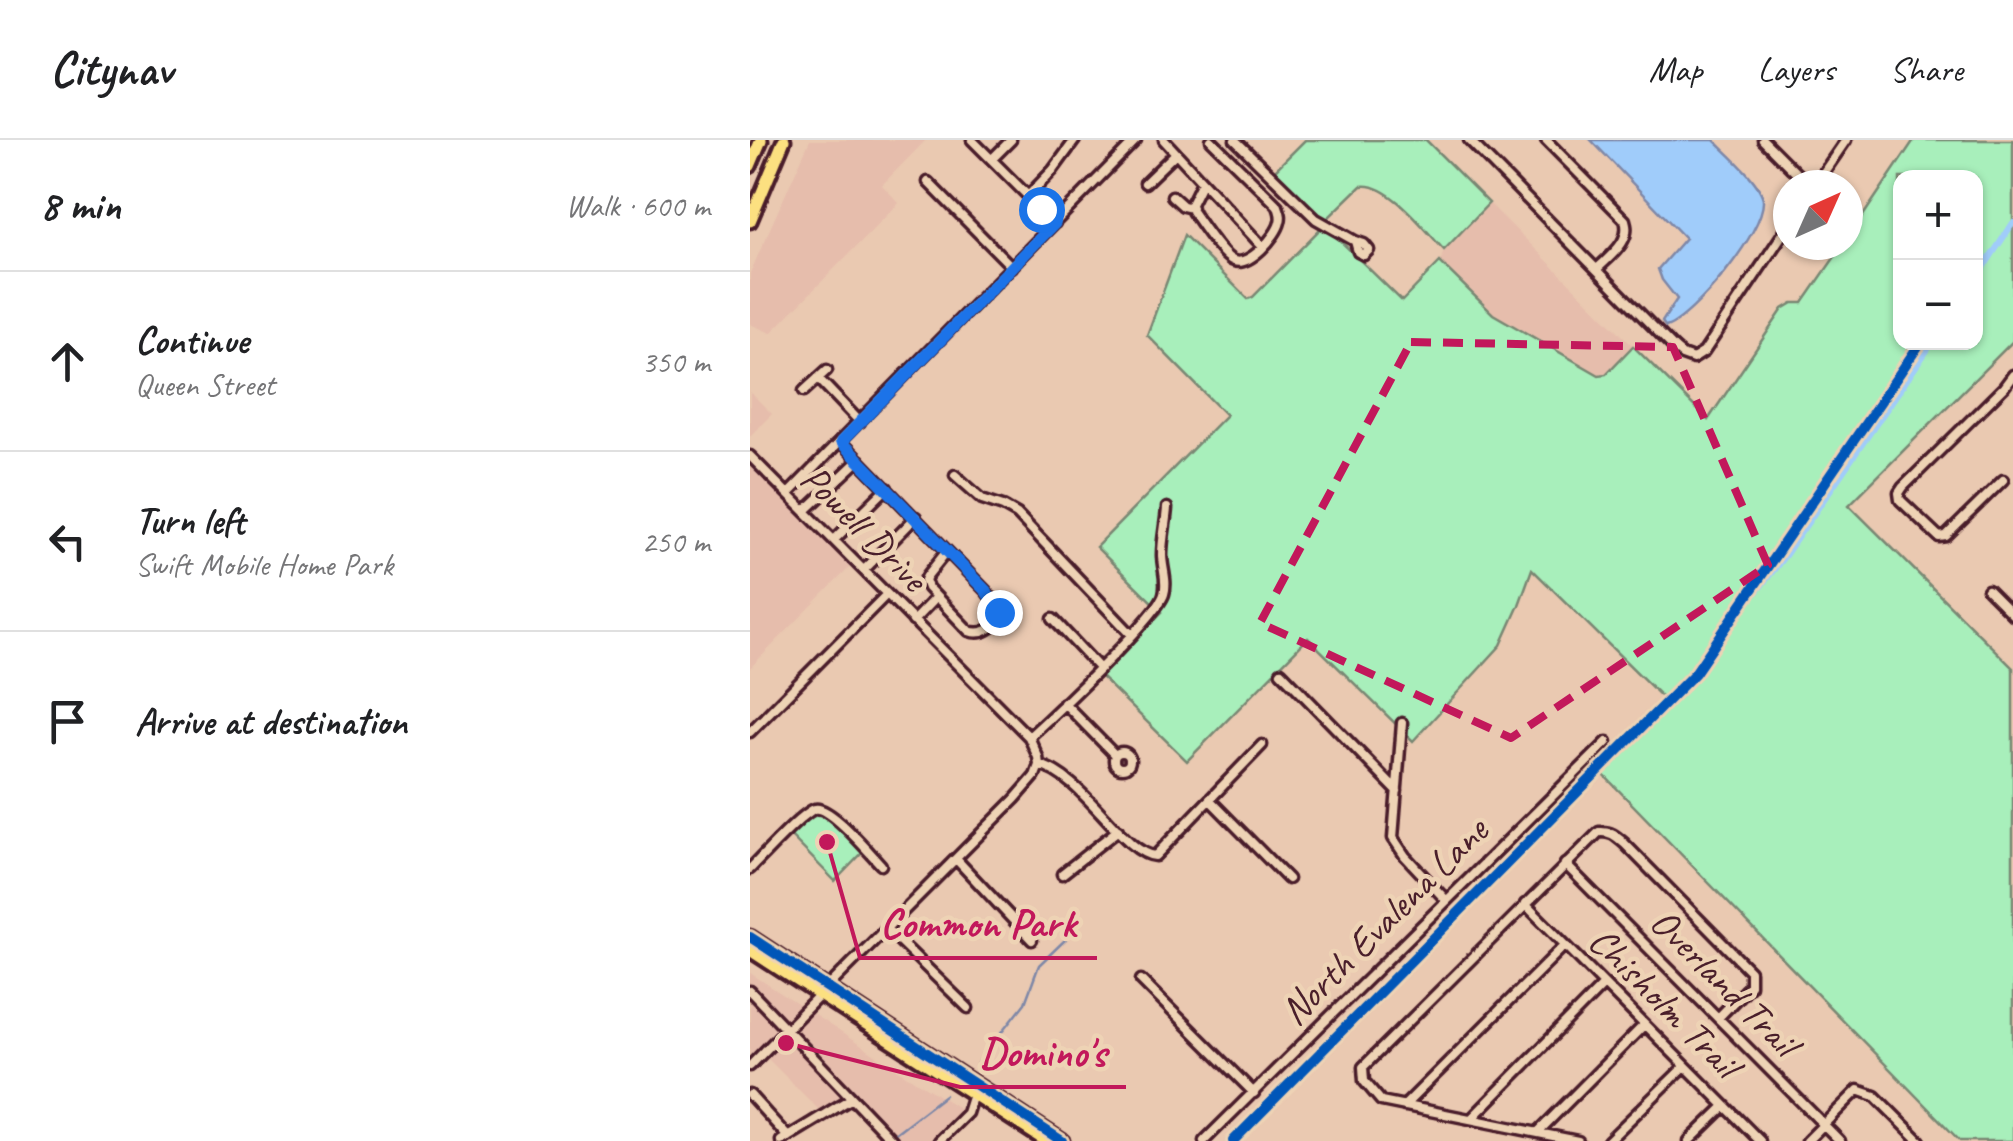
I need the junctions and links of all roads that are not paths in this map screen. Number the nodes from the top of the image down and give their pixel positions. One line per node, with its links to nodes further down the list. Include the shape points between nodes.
1 (761, 140): 16 (main road)
2 (784, 140): 25 (main road)
3 (972, 140): 15 (street)
4 (1011, 140): 15 (street)
5 (1075, 140): 22 (street)
6 (1135, 140): 26 (street)
7 (1164, 140): 14 (street)
8 (1211, 140): 28 (street, via 1280,212)
9 (1234, 140): 27 (street, via 1316,218)
10 (1469, 140): 31 (street)
11 (1546, 140): 31 (street, via 1628,227)
12 (1763, 140): 17 (street)
13 (1842, 142): 18 (street)
14 (1176, 153): 20 (street); 21 (street)
15 (992, 160): 22 (street)
16 (750, 166)
17 (1796, 170)
18 (1822, 170)
19 (928, 182): 30 (street)
20 (1202, 182): 24 (street); 28 (street)
21 (1145, 183)
22 (1028, 196): 26 (street)
23 (1172, 196): 24 (street)
24 (1192, 208): 28 (street, via 1227,257 1241,262)
25 (750, 221)
26 (1055, 223): 30 (street)
27 (1354, 242)
28 (1262, 247)
29 (1773, 248): 31 (street, via 1693,359 1675,349)
30 (1012, 267): 38 (street)
31 (1597, 269)
32 (826, 370): 34 (street)
33 (2013, 375): 35 (street)
34 (818, 378): 36 (street); 38 (street)
35 (2004, 387): 37 (street); 43 (street, via 1904,487 1900,500 1938,538)
36 (804, 391)
37 (2013, 396)
38 (860, 422): 39 (street)
39 (841, 442): 41 (street); 45 (street)
40 (750, 456): 45 (street, Powell Drive)
41 (859, 460): 44 (street); 47 (street)
42 (955, 476): 58 (street, via 988,503 1017,514)
43 (2002, 480)
44 (886, 488): 48 (street); 49 (street)
45 (788, 494): 47 (street, Powell Drive)
46 (1167, 508): 58 (street, via 1164,596)
47 (805, 511): 49 (street, Powell Drive)
48 (916, 517): 50 (street); 51 (street)
49 (834, 540): 51 (street, Powell Drive)
50 (948, 551): 54 (street, via 925,580); 54 (street, via 991,597 998,620 973,633)
51 (864, 570): 53 (street, Powell Drive)
52 (1988, 590): 55 (street)
53 (887, 594): 57 (street, Powell Drive); 63 (street)
54 (936, 597): 57 (street)
55 (2013, 615)
56 (1053, 619): 59 (street)
57 (913, 620): 64 (street, Powell Drive)
58 (1132, 634): 59 (street)
59 (1098, 668): 61 (street)
60 (1281, 672): 69 (street)
61 (1064, 704): 64 (street); 67 (street)
62 (1402, 723): 69 (street)
63 (750, 732)
64 (1029, 737): 68 (street, Powell Drive)
65 (1606, 742): 78 (street, North Evalena Lane)
66 (1262, 745): 70 (street)
67 (1115, 755)
68 (1039, 765): 71 (street, via 1077,789); 72 (street, via 1030,783)
69 (1397, 791): 78 (street, via 1393,838)
70 (1210, 800): 71 (street, via 1155,856 1141,853); 77 (street)
71 (1118, 830): 76 (street)
72 (956, 860): 80 (street); 82 (street)
73 (1565, 864): 79 (street); 90 (street, Overland Trail); 90 (street, via 1599,832 1613,834 1722,942 1751,978)
74 (881, 865): 75 (street, via 820,808)
75 (750, 869)
76 (1062, 874)
77 (1288, 878)
78 (1446, 900): 95 (street, North Evalena Lane)
79 (1525, 904): 83 (street, Chisholm Trail); 99 (street, via 1363,1067 1376,1097)
80 (887, 929): 88 (street); 89 (street)
81 (750, 937): 88 (main road)
82 (1032, 940)
83 (1565, 945): 86 (street, Chisholm Trail); 99 (street)
84 (750, 947): 88 (main road)
85 (1141, 980): 95 (street)
86 (1604, 984): 91 (street, Chisholm Trail); 101 (street)
87 (750, 991): 92 (street)
88 (824, 992): 92 (street); 96 (main road); 108 (main road)
89 (968, 1008)
90 (1718, 1018): 102 (street, Overland Trail)
91 (1644, 1025): 94 (street, Chisholm Trail); 103 (street)
92 (787, 1029): 93 (street); 98 (street)
93 (750, 1066)
94 (1685, 1066): 100 (street, Chisholm Trail); 111 (street)
95 (1254, 1093): 109 (street, North Evalena Lane)
96 (972, 1094): 106 (street, via 966,1113); 107 (main road)
97 (750, 1095): 105 (street)
98 (852, 1098): 104 (street); 105 (street)
99 (1404, 1106): 101 (street)
100 (1725, 1106): 112 (street); 113 (street, Chisholm Trail)
101 (1472, 1118): 103 (street)
102 (1824, 1124): 114 (street); 115 (street, Overland Trail); 116 (street, via 1858,1090 1875,1096)
103 (1538, 1132): 110 (street)
104 (890, 1138)
105 (784, 1139)
106 (939, 1141)
107 (1046, 1141)
108 (1062, 1141)
109 (1204, 1141)
110 (1578, 1141)
111 (1608, 1141)
112 (1690, 1141)
113 (1760, 1141)
114 (1808, 1141)
115 (1840, 1141)
116 (1920, 1141)

